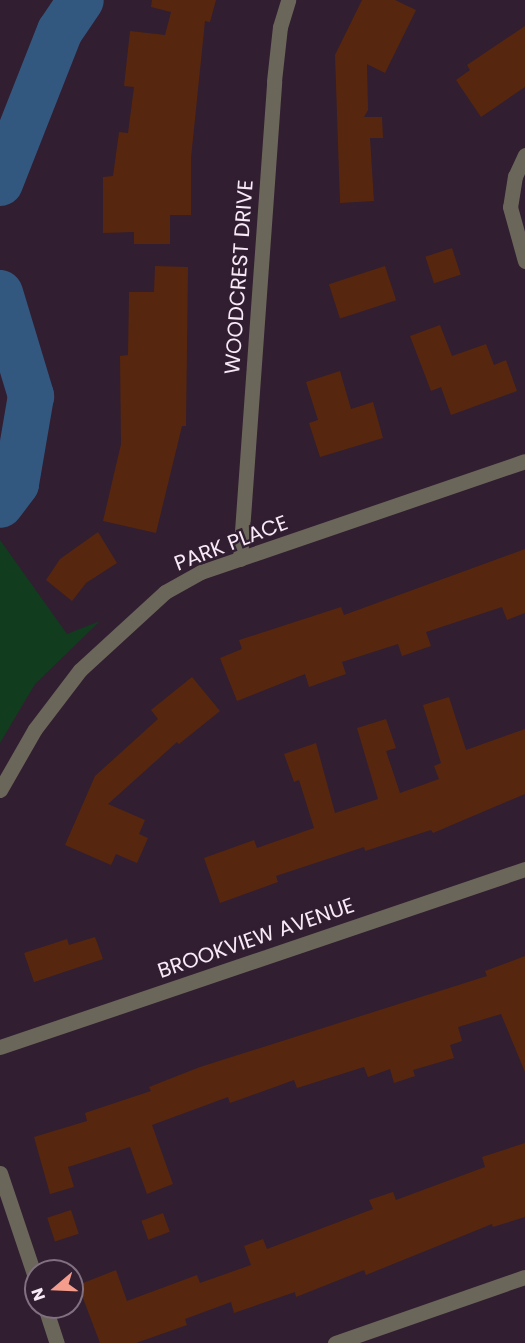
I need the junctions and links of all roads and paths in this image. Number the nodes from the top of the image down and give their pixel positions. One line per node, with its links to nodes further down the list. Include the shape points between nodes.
1 (288, 0): 5 (street, WOODCREST DRIVE, via 280,27 274,81)
2 (525, 155): 3 (street, via 515,176 510,207)
3 (525, 261)
4 (525, 461): 5 (street, PARK PLACE)
5 (240, 559): 6 (street, PARK PLACE, via 174,587 133,618 80,670 35,729)
6 (0, 790)
7 (525, 869): 8 (street, BROOKVIEW AVENUE)
8 (0, 1047)
9 (0, 1173): 10 (street)
10 (29, 1259)
11 (525, 1277): 14 (street)
12 (49, 1319): 13 (street)
13 (57, 1343)
14 (335, 1343)

